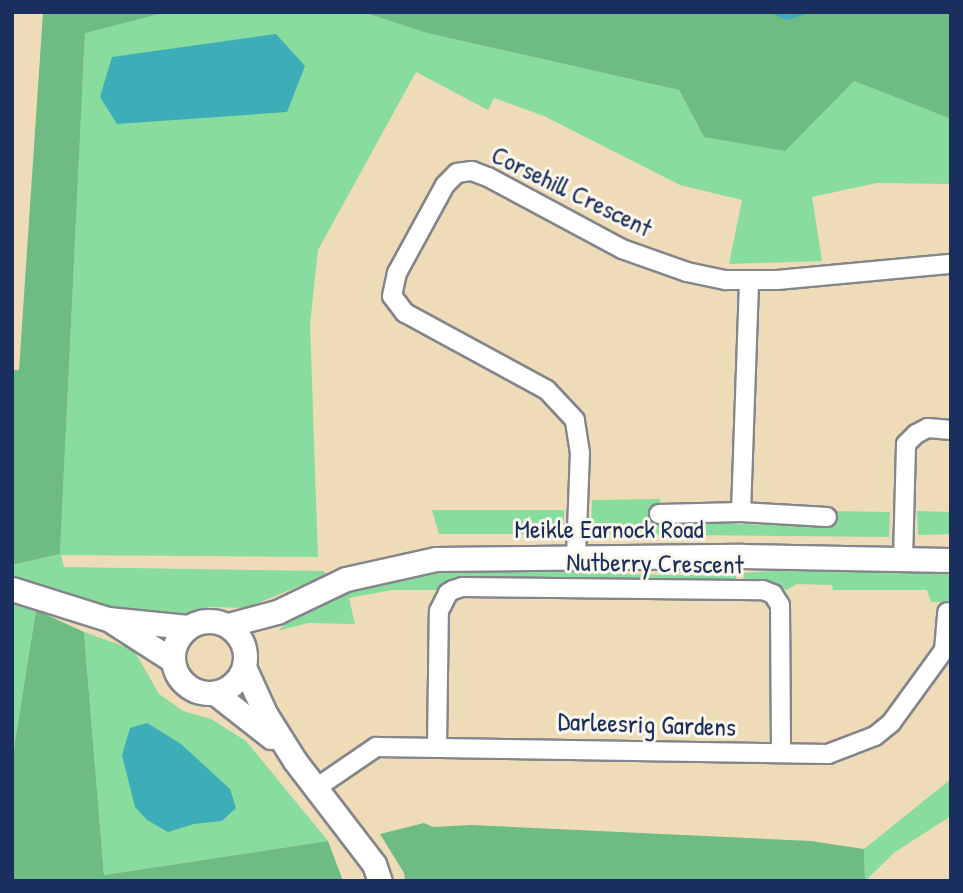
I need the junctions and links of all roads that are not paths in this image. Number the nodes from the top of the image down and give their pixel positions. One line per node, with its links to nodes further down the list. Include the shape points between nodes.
1 (951, 264): 2 (street, Corsehill Crescent)
2 (749, 280): 4 (street); 7 (street, Corsehill Crescent, via 687,272 622,249 472,171 457,173 445,185 397,273 392,296 405,313 547,390 575,420 580,453)
3 (951, 430): 8 (street, via 928,428 906,444)
4 (741, 512): 5 (street); 6 (street)
5 (659, 513)
6 (827, 517)
7 (576, 556): 8 (street, Meikle Earnock Road); 11 (street, Meikle Earnock Road, via 436,559 346,579)
8 (903, 560): 9 (street, Meikle Earnock Road)
9 (951, 560)
10 (12, 589): 13 (street)
11 (277, 612): 14 (street, Meikle Earnock Road); 18 (street, Meikle Earnock Road)
12 (947, 612): 16 (street, Darleesrig Gardens)
13 (108, 619): 15 (street); 17 (street)
14 (228, 625): 15 (street, via 201,621); 18 (street, via 237,633)
15 (188, 627): 17 (street, via 179,636)
16 (947, 651): 21 (street, Darleesrig Gardens, via 891,723 875,736 828,754)
17 (173, 660): 19 (street, via 187,686)
18 (245, 661): 19 (street, via 229,688); 22 (street, via 266,715)
19 (215, 693): 22 (street)
20 (437, 746): 21 (street, Darleesrig Gardens); 21 (street, Nutberry Crescent, via 439,611 453,590 763,590 773,594 780,605); 23 (street, Darleesrig Gardens, via 376,747)
21 (781, 753)
22 (295, 761): 23 (street)
23 (316, 788): 24 (street, via 374,864)
24 (380, 881)

